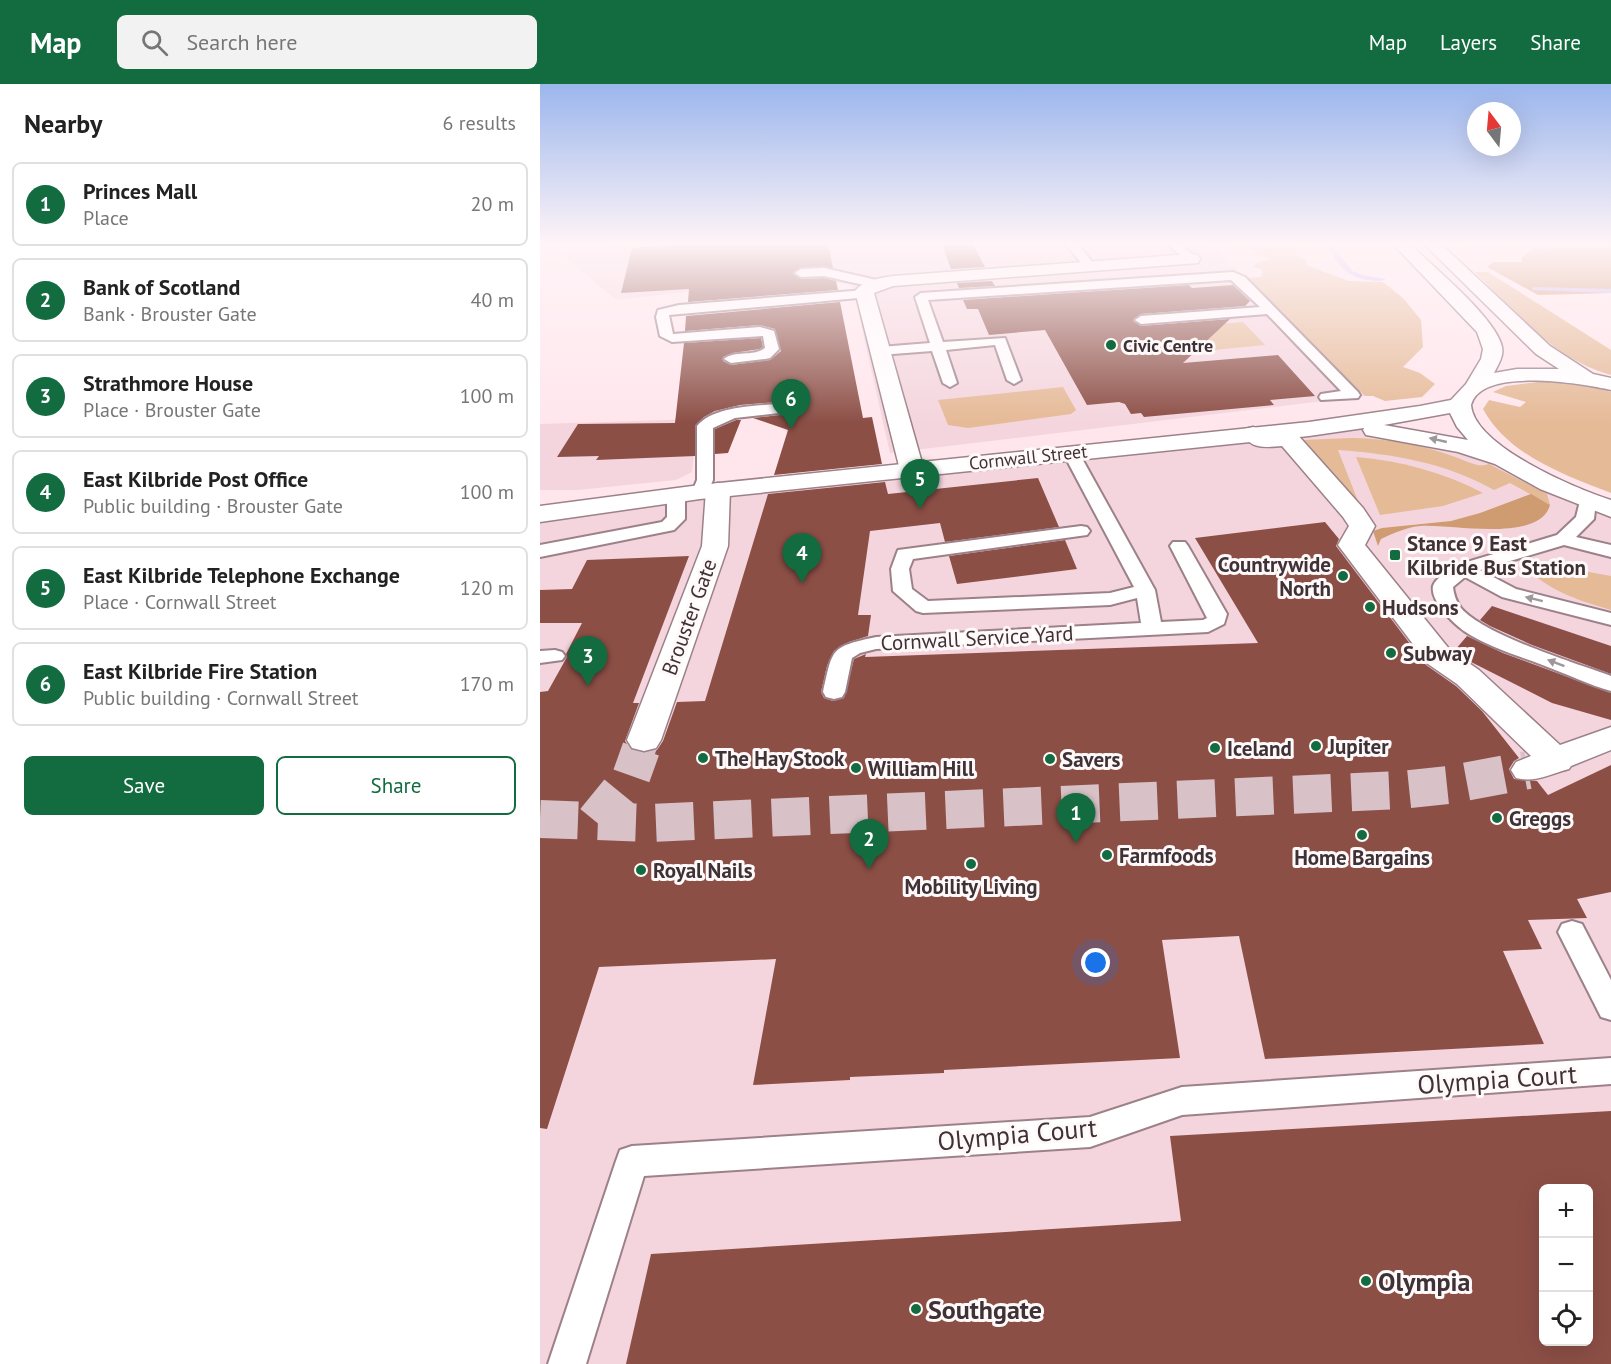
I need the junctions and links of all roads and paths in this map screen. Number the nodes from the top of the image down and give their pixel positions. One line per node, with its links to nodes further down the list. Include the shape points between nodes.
1 (730, 304): 11 (lane, via 679,309 663,313 662,317 667,336 672,338 760,331 769,334 772,349 765,355)
2 (873, 304): 10 (street)
3 (923, 304): 9 (lane)
4 (1264, 304): 7 (lane)
5 (1460, 304): 15 (street, via 1486,330 1493,349)
6 (1495, 304): 13 (street, via 1543,350)
7 (1270, 310): 8 (lane); 16 (lane, via 1353,394)
8 (1141, 320)
9 (937, 346): 10 (lane); 12 (lane, via 1000,340); 14 (lane)
10 (880, 351): 23 (street)
11 (731, 358)
12 (1014, 380)
13 (1601, 382): 15 (street, via 1558,375 1520,375)
14 (950, 383)
15 (1476, 386): 17 (street)
16 (1326, 397)
17 (1460, 404): 19 (street, Cornwall Street); 22 (street, via 1469,428 1483,443)
18 (791, 408): 24 (lane, via 714,418 705,426 705,480)
19 (1309, 429): 20 (street, Cornwall Street); 22 (street, Cornwall Street, one-way to 19, via 1463,446 1387,431)
20 (1253, 434): 21 (street, Cornwall Street); 41 (street, via 1260,441 1288,438 1354,513 1362,526 1351,545 1439,657 1468,677 1542,765)
21 (1071, 453): 23 (street, Cornwall Street); 36 (lane)
22 (1522, 469): 25 (street)
23 (912, 470): 24 (street, Cornwall Street)
24 (698, 492): 26 (street, Cornwall Street); 33 (lane, via 668,526); 42 (street, Brouster Gate, via 715,546)
25 (1576, 496): 27 (street); 31 (lane, via 1585,519)
26 (603, 505): 28 (street, Cornwall Street); 29 (street, Cornwall Street)
27 (1611, 509)
28 (540, 514)
29 (540, 521)
30 (1081, 531): 36 (lane, Cornwall Service Yard, via 905,554 900,569 903,591 923,607 1110,599)
31 (1563, 539): 34 (lane); 35 (lane)
32 (1179, 546): 38 (lane, Cornwall Service Yard, via 1217,620 1208,626)
33 (540, 551)
34 (1611, 551)
35 (1464, 569): 37 (lane, one-way to 35, via 1509,593); 39 (lane, one-way to 35, via 1472,627 1444,597 1443,586)
36 (1145, 590): 38 (lane)
37 (1611, 619)
38 (1152, 628): 40 (lane, Cornwall Service Yard, via 876,643 842,655)
39 (1611, 684)
40 (834, 692)
41 (1611, 738)
42 (644, 740)
43 (1572, 932): 44 (lane)
44 (1611, 1008)
45 (1611, 1071): 46 (lane, Olympia Court, via 1182,1101 1090,1132 632,1161)
46 (567, 1364)

